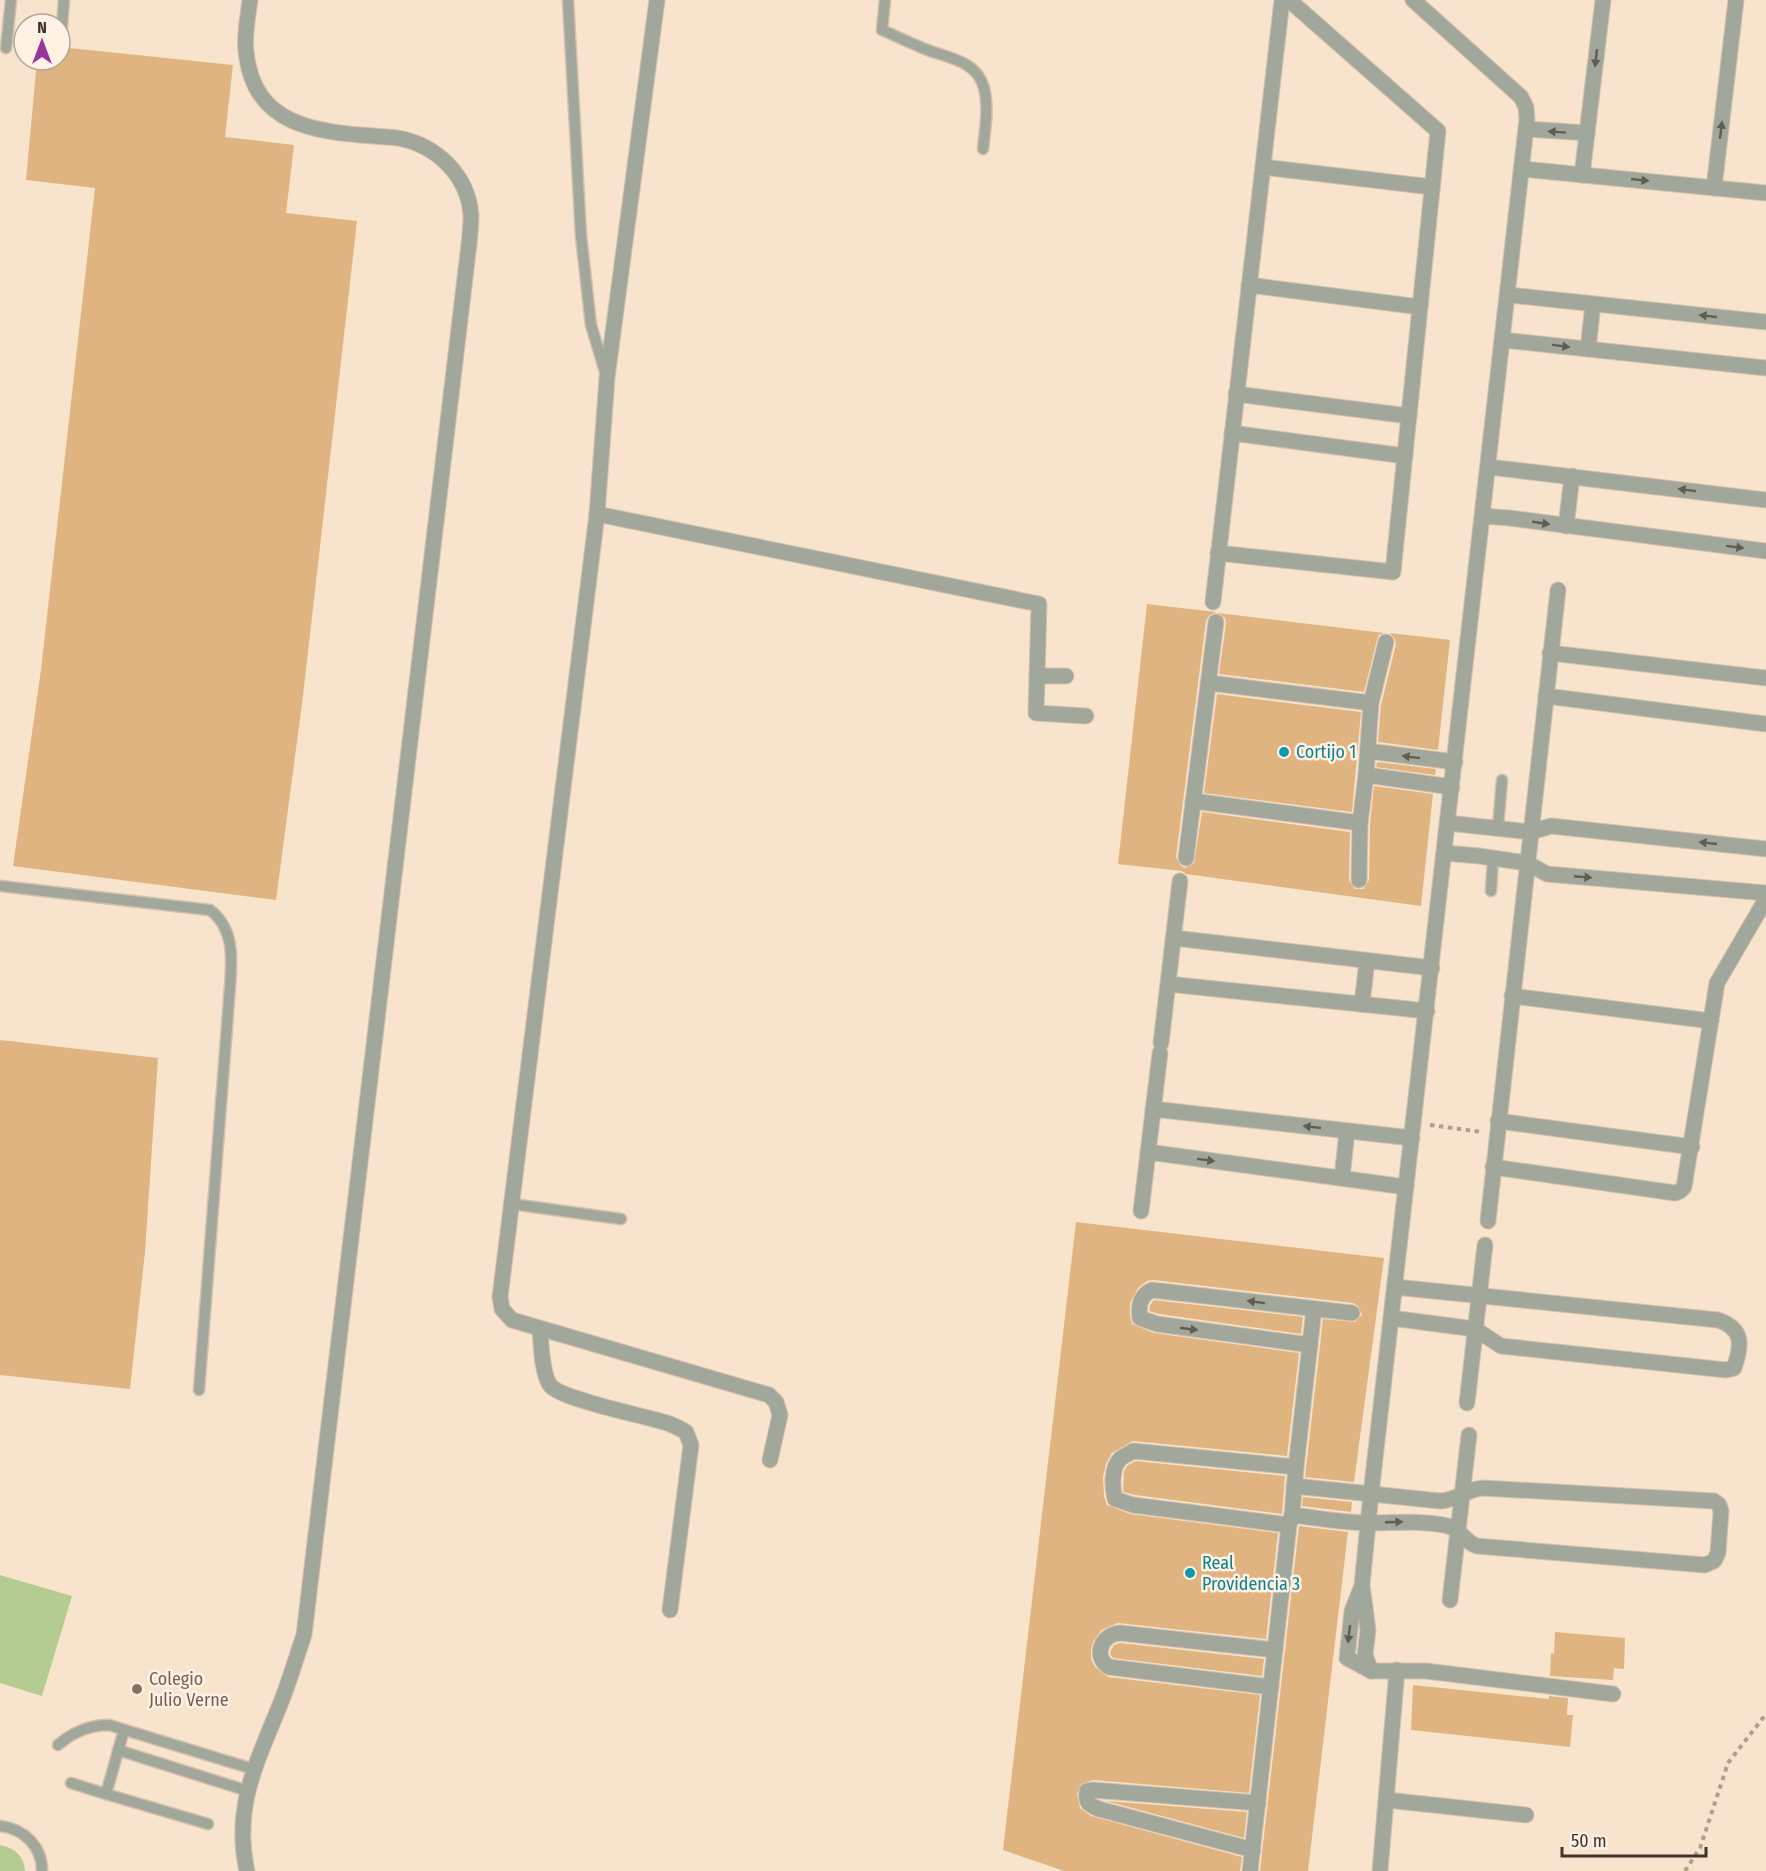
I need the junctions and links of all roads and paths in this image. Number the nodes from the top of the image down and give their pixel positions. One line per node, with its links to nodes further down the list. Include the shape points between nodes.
1 (10, 0): 11 (lane)
2 (250, 0): 127 (street, via 245,50 253,81 268,104 308,128 409,140 427,148 450,165 466,194 471,215 304,1635 284,1696)
3 (568, 0): 29 (lane, via 581,236 591,325)
4 (657, 0): 29 (street)
5 (885, 0): 14 (lane, via 882,30 960,60 977,73 984,88)
6 (1282, 0): 15 (street)
7 (1289, 0): 18 (street, via 1438,131)
8 (1413, 0): 12 (street, via 1521,97 1526,107)
9 (1603, 0): 13 (street, one-way to 13)
10 (1736, 0): 19 (street, one-way to 10)
11 (6, 48)
12 (1527, 129): 13 (street, one-way to 12); 16 (street)
13 (1587, 133): 17 (street)
14 (983, 149)
15 (1263, 167): 18 (street); 21 (street)
16 (1523, 169): 17 (street); 22 (street)
17 (1582, 175): 19 (street, one-way to 19)
18 (1432, 187): 24 (street)
19 (1714, 188): 20 (street)
20 (1766, 193)
21 (1249, 285): 24 (street); 30 (street)
22 (1509, 295): 23 (street); 26 (street)
23 (1593, 304): 25 (street, one-way to 23); 27 (street)
24 (1420, 307): 31 (street)
25 (1766, 322)
26 (1503, 340): 27 (street, one-way to 27); 34 (street)
27 (1588, 349): 28 (street)
28 (1766, 368)
29 (607, 378): 37 (street)
30 (1236, 394): 31 (street); 32 (street)
31 (1409, 416): 33 (street)
32 (1232, 433): 33 (street); 41 (street)
33 (1405, 456): 41 (street, via 1393,572)
34 (1489, 467): 35 (street); 38 (street)
35 (1572, 476): 36 (street, one-way to 35); 39 (street)
36 (1766, 500)
37 (597, 514): 47 (street, via 1039,603); 93 (street)
38 (1483, 516): 39 (street, one-way to 39); 56 (street)
39 (1566, 526): 40 (street, one-way to 40)
40 (1766, 551)
41 (1218, 553): 43 (street)
42 (1557, 590): 46 (street)
43 (1213, 602)
44 (1216, 622): 50 (street)
45 (1386, 642): 52 (street)
46 (1550, 652): 49 (street); 51 (street)
47 (1037, 676): 48 (street); 53 (street, via 1036,713)
48 (1066, 676)
49 (1766, 678)
50 (1209, 683): 52 (street); 60 (street)
51 (1546, 696): 54 (street); 64 (street)
52 (1371, 703): 55 (street)
53 (1086, 716)
54 (1766, 724)
55 (1368, 751): 56 (street, one-way to 55); 57 (street)
56 (1455, 762): 59 (street)
57 (1366, 776): 59 (street); 61 (street)
58 (1502, 780): 63 (lane)
59 (1452, 787): 62 (street)
60 (1193, 801): 61 (street); 67 (street)
61 (1360, 823): 70 (street)
62 (1448, 823): 63 (street); 66 (street)
63 (1498, 827): 64 (street)
64 (1531, 832): 65 (street, one-way to 64, via 1551,826); 69 (street)
65 (1766, 849)
66 (1445, 853): 68 (street); 78 (street)
67 (1186, 858)
68 (1493, 858): 69 (street); 73 (lane)
69 (1527, 863): 74 (street, one-way to 74, via 1547,874); 80 (street)
70 (1359, 880)
71 (1180, 881): 76 (street)
72 (0, 886): 106 (lane, via 210,910 226,929 232,954)
73 (1491, 891)
74 (1766, 893)
75 (1766, 899): 83 (street, via 1717,983)
76 (1173, 939): 77 (street); 79 (street)
77 (1367, 961): 78 (street); 81 (street)
78 (1432, 968): 82 (street)
79 (1168, 984): 81 (street); 84 (street)
80 (1512, 996): 83 (street); 85 (street)
81 (1362, 1004): 82 (street)
82 (1427, 1011): 86 (street)
83 (1711, 1021): 88 (street)
84 (1153, 1110): 87 (street, one-way to 84); 89 (street)
85 (1498, 1127): 86 (path); 88 (street); 90 (street)
86 (1413, 1130): 87 (street); 92 (street)
87 (1347, 1131): 91 (street)
88 (1692, 1147): 90 (street, via 1684,1187 1675,1193)
89 (1148, 1152): 91 (street, one-way to 91); 94 (street)
90 (1493, 1167): 96 (street)
91 (1342, 1178): 92 (street)
92 (1406, 1187): 98 (street)
93 (512, 1204): 95 (lane); 104 (street, via 500,1297 502,1309 512,1320)
94 (1141, 1211)
95 (621, 1219)
96 (1488, 1221)
97 (1485, 1245): 99 (street)
98 (1395, 1287): 99 (street); 102 (street)
99 (1479, 1297): 103 (street); 103 (street, via 1718,1320 1736,1330 1737,1359 1734,1368 1726,1370 1501,1346)
100 (1314, 1309): 101 (street); 105 (street); 105 (street, one-way to 105, via 1152,1290 1141,1300 1138,1310 1140,1318 1157,1324)
101 (1352, 1313)
102 (1391, 1318): 103 (street); 112 (street)
103 (1475, 1329): 107 (street)
104 (540, 1330): 109 (street, via 769,1395 777,1402 780,1414); 118 (street, via 546,1374 555,1390 671,1424 686,1432 691,1445)
105 (1310, 1345): 110 (street)
106 (199, 1390)
107 (1467, 1403)
108 (1468, 1435): 113 (street)
109 (770, 1460)
110 (1296, 1467): 111 (street); 114 (street, via 1133,1452 1120,1460 1112,1487 1115,1499 1133,1505)
111 (1294, 1486): 112 (street); 114 (street)
112 (1371, 1494): 113 (street, via 1440,1501); 115 (street)
113 (1463, 1495): 116 (street); 116 (street, via 1483,1488 1714,1501 1721,1511 1718,1553 1714,1561 1705,1565 1477,1546 1469,1543)
114 (1291, 1520): 115 (street); 119 (street)
115 (1368, 1523): 116 (street, one-way to 116, via 1415,1522); 120 (street, via 1362,1585 1368,1630 1365,1655 1371,1671)
116 (1458, 1529): 117 (street)
117 (1450, 1600)
118 (670, 1610)
119 (1275, 1650): 121 (street); 121 (street, via 1120,1633 1105,1638 1101,1646 1100,1656 1109,1667)
120 (1397, 1670): 122 (street); 131 (street)
121 (1271, 1687): 132 (street)
122 (1613, 1694)
123 (1766, 1714): 141 (path, via 1728,1763 1700,1848)
124 (124, 1730): 125 (lane, via 109,1725 91,1727); 126 (lane); 127 (lane)
125 (58, 1745)
126 (118, 1750): 129 (lane); 130 (lane)
127 (253, 1769): 129 (street)
128 (71, 1783): 130 (lane)
129 (248, 1791): 138 (street, via 242,1832)
130 (106, 1794): 134 (lane)
131 (1387, 1800): 133 (street); 140 (street)
132 (1258, 1803): 136 (street); 136 (street, via 1093,1790 1087,1791 1085,1798 1089,1805 1099,1809)
133 (1526, 1815)
134 (208, 1824)
135 (0, 1826): 137 (lane, via 30,1839 41,1857)
136 (1253, 1850): 139 (street)
137 (42, 1871)
138 (247, 1871)
139 (1250, 1871)
140 (1380, 1871)
141 (1685, 1871)

